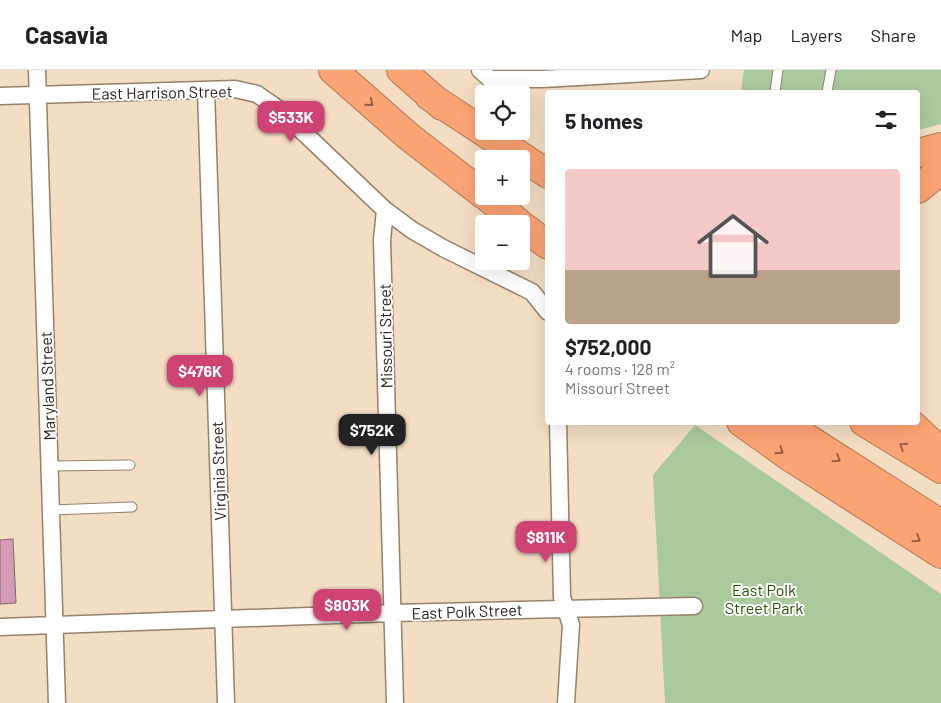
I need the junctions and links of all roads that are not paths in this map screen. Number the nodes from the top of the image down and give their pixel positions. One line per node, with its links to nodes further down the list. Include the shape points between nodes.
1 (37, 70): 12 (street, Maryland Street)
2 (333, 70): 21 (highway, one-way to 21, via 408,136)
3 (401, 70): 14 (highway)
4 (701, 70): 8 (street)
5 (778, 70): 10 (lane)
6 (831, 70): 11 (lane)
7 (485, 74): 8 (street)
8 (543, 74)
9 (206, 90): 12 (street, East Harrison Street); 25 (street, East Harrison Street, via 249,92 263,98 280,110); 46 (street, Virginia Street)
10 (775, 90)
11 (827, 90)
12 (38, 94): 13 (street, East Harrison Street); 37 (street, Maryland Street)
13 (0, 96)
14 (429, 96): 16 (highway); 19 (highway)
15 (941, 146): 17 (highway)
16 (493, 150)
17 (920, 152)
18 (941, 170): 22 (highway)
19 (545, 172)
20 (530, 179): 23 (highway)
21 (475, 187)
22 (920, 187)
23 (545, 191)
24 (497, 205): 26 (highway)
25 (385, 210): 29 (street, East Harrison Street, via 443,248 532,292); 45 (street, Missouri Street, via 382,240)
26 (510, 215)
27 (530, 231): 28 (highway)
28 (545, 242)
29 (545, 308)
30 (558, 425): 44 (street, via 562,597)
31 (745, 425): 42 (highway, one-way to 42)
32 (787, 425): 41 (highway, one-way to 41)
33 (869, 425): 38 (highway, one-way to 33)
34 (912, 425): 35 (highway)
35 (941, 452)
36 (130, 465): 37 (lane)
37 (50, 466): 40 (street, Maryland Street)
38 (941, 470)
39 (132, 507): 40 (lane)
40 (51, 510): 47 (street, Maryland Street)
41 (941, 524)
42 (941, 554)
43 (694, 606): 44 (street, East Polk Street)
44 (567, 608): 45 (street, East Polk Street); 52 (street, via 571,625)
45 (392, 613): 46 (street, East Polk Street); 51 (street, Missouri Street)
46 (222, 620): 47 (street, East Polk Street); 50 (street, Virginia Street)
47 (55, 626): 48 (street, East Polk Street); 49 (street, Maryland Street)
48 (0, 627)
49 (57, 703)
50 (226, 703)
51 (395, 703)
52 (566, 703)

